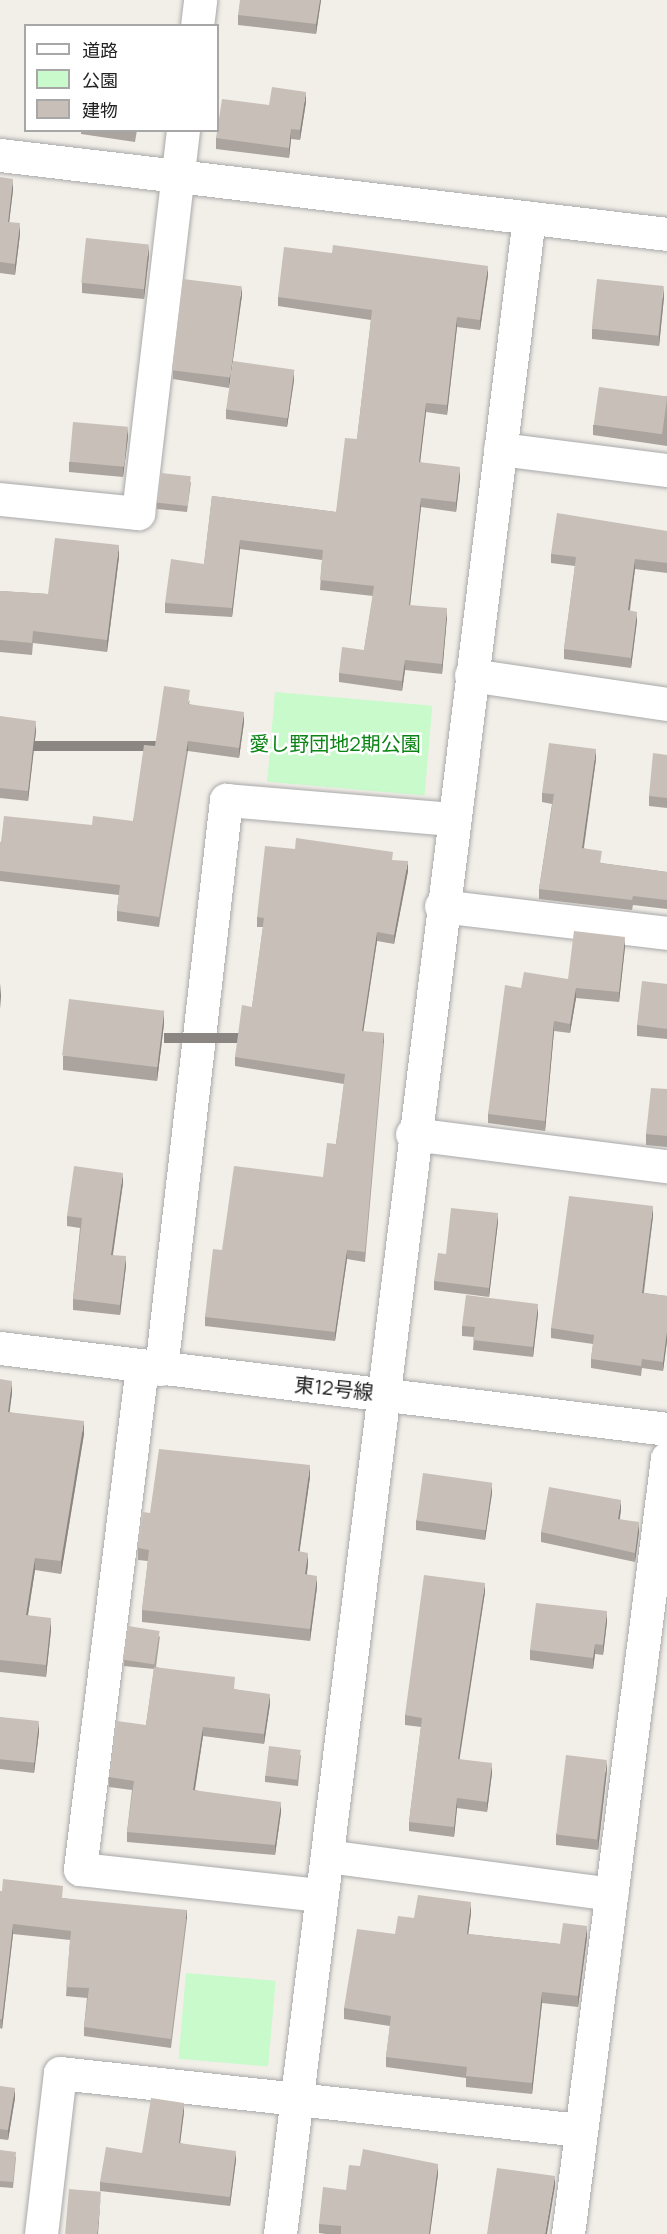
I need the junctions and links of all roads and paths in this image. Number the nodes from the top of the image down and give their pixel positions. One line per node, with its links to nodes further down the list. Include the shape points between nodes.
1 (200, 0): 2 (street)
2 (197, 24)
3 (183, 132): 5 (street)
4 (0, 155): 5 (street)
5 (177, 176): 6 (street); 10 (street, via 138,513)
6 (529, 219): 7 (street); 8 (street)
7 (667, 234)
8 (500, 449): 9 (street); 11 (street)
9 (667, 470)
10 (0, 499)
11 (471, 675): 12 (street); 13 (street)
12 (667, 704)
13 (453, 819): 14 (street); 19 (street, via 226,800)
14 (441, 906): 15 (street); 16 (street)
15 (667, 933)
16 (412, 1134): 17 (street); 20 (street)
17 (667, 1166)
18 (0, 1348): 19 (street, 東12号線)
19 (152, 1367): 20 (street, 東12号線); 25 (street, via 80,1869)
20 (384, 1394): 21 (street, 東12号線); 23 (street)
21 (667, 1429)
22 (667, 1458): 24 (street)
23 (327, 1856): 24 (street); 25 (street)
24 (611, 1894): 27 (street)
25 (321, 1895): 26 (street)
26 (298, 2099): 27 (street); 28 (street, via 60,2073); 29 (street)
27 (580, 2130): 30 (street)
28 (41, 2234)
29 (280, 2234)
30 (568, 2234)

